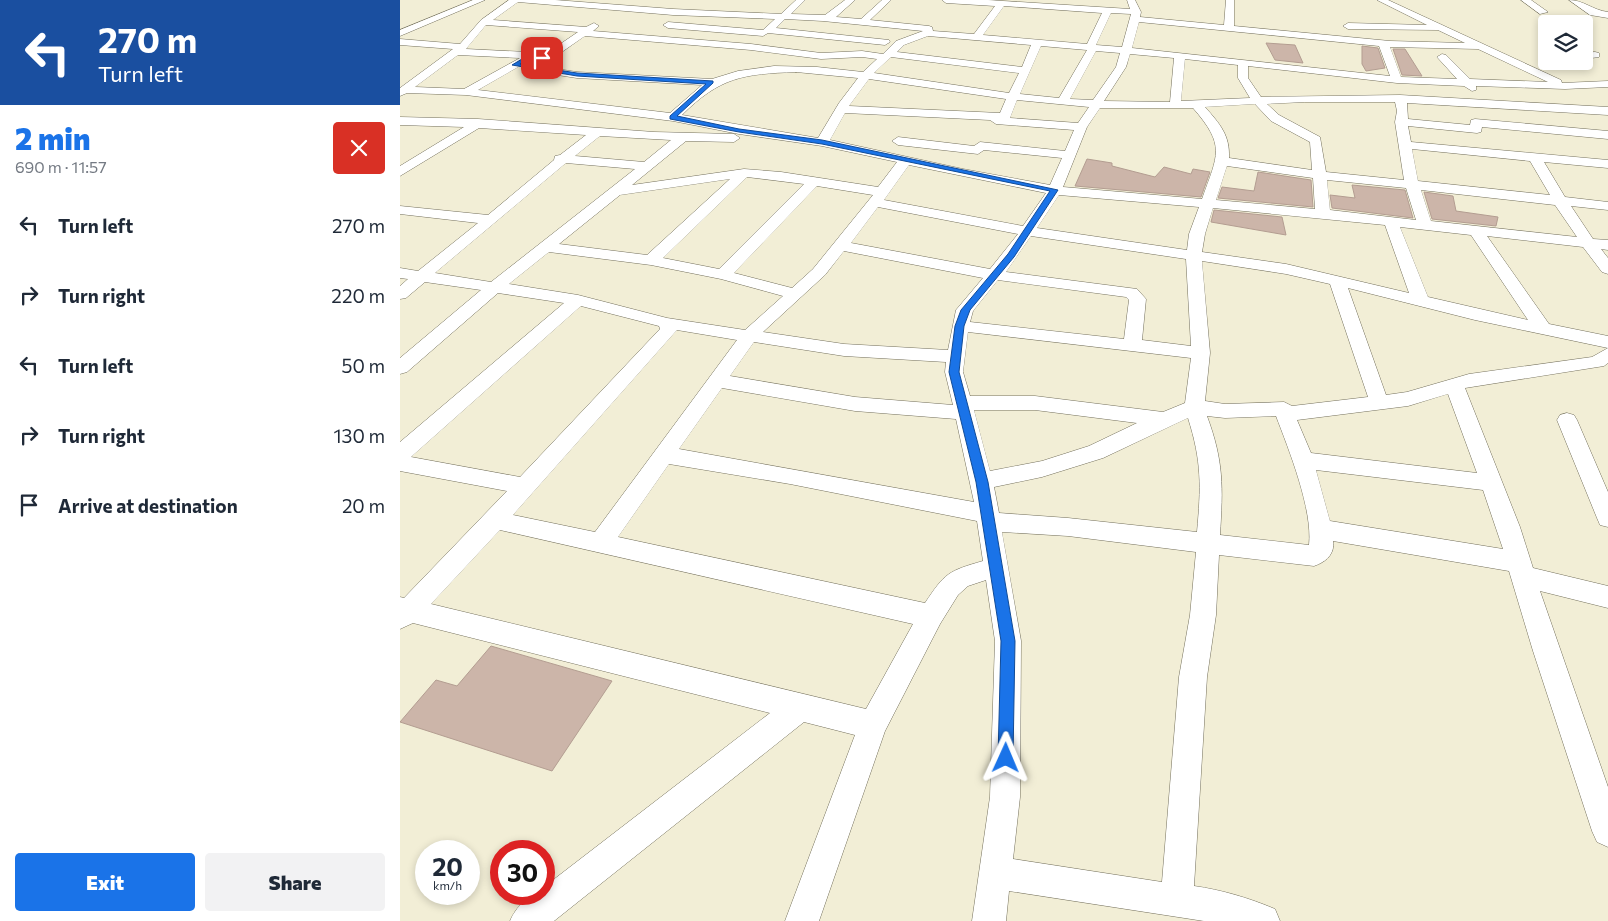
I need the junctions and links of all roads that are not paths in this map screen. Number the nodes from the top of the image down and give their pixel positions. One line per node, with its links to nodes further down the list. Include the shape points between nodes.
1 (481, 0): 17 (street)
2 (515, 0): 18 (street)
3 (521, 0): 19 (street)
4 (643, 0): 19 (street)
5 (850, 0): 27 (street)
6 (887, 0): 31 (street)
7 (950, 0): 12 (street); 23 (street)
8 (1230, 0): 33 (street)
9 (1381, 0): 35 (street)
10 (1525, 0): 24 (street)
11 (1573, 0): 25 (street, via 1593,13)
12 (987, 1): 15 (street)
13 (798, 2): 16 (street); 26 (street)
14 (686, 4): 22 (street)
15 (1000, 4): 20 (street); 41 (street)
16 (781, 5)
17 (464, 7): 18 (street); 39 (street)
18 (503, 8): 19 (street, via 609,17); 30 (street)
19 (624, 9): 22 (street)
20 (1108, 10): 21 (street); 48 (street)
21 (1134, 10): 33 (street, via 1200,29); 50 (street)
22 (673, 12): 26 (street); 32 (street)
23 (945, 12)
24 (1543, 12)
25 (1608, 15)
26 (781, 16): 27 (street); 38 (street)
27 (828, 18): 31 (street)
28 (603, 20): 37 (street)
29 (1259, 20): 33 (street)
30 (484, 22): 37 (street); 49 (street)
31 (864, 22): 36 (street)
32 (654, 24): 38 (street); 40 (street)
33 (1230, 24): 44 (street)
34 (1336, 25): 35 (street)
35 (1441, 28): 46 (street)
36 (930, 29): 41 (street); 43 (street)
37 (585, 31): 40 (street); 54 (street, via 556,54)
38 (765, 32): 43 (street); 47 (street)
39 (400, 33)
40 (632, 37): 47 (street)
41 (971, 37): 45 (street); 58 (street)
42 (403, 40): 49 (street)
43 (900, 43): 51 (street)
44 (1383, 43): 46 (street); 65 (street, via 1392,56)
45 (1037, 44): 48 (street); 61 (street)
46 (1479, 46): 53 (street)
47 (744, 47): 51 (street, via 822,56)
48 (1092, 48): 50 (street); 77 (street)
49 (460, 50): 54 (street); 71 (street)
50 (1128, 51): 52 (street); 80 (street, via 1121,67)
51 (888, 55): 55 (street); 63 (street)
52 (1180, 55): 59 (street, via 1198,53); 81 (street)
53 (1499, 55): 57 (street); 67 (street, via 1438,57)
54 (529, 57): 60 (street)
55 (917, 58): 58 (street); 64 (street)
56 (1538, 59): 57 (street)
57 (1512, 61): 70 (street)
58 (947, 62): 61 (street); 69 (street)
59 (1243, 62): 65 (street); 76 (street, via 1243,78)
60 (514, 65): 62 (street); 72 (street)
61 (1024, 70): 73 (street)
62 (561, 73): 66 (street); 75 (street)
63 (866, 75): 64 (street); 66 (street, via 755,71); 83 (street)
64 (893, 80): 69 (street)
65 (1397, 80): 67 (street)
66 (711, 82): 88 (street)
67 (1468, 83): 70 (street); 82 (street)
68 (1608, 84): 70 (street)
69 (924, 85): 73 (street); 86 (street)
70 (1565, 86): 85 (street)
71 (402, 91): 72 (street)
72 (466, 92): 75 (street)
73 (1015, 96): 77 (street); 89 (street, via 1006,115)
74 (1400, 98): 76 (street); 78 (street); 91 (street)
75 (517, 99): 88 (street); 92 (street)
76 (1256, 100): 79 (street); 117 (street, via 1275,118 1316,140)
77 (1063, 101): 80 (street)
78 (1468, 102): 82 (street); 93 (street)
79 (1195, 103): 81 (street); 110 (street, via 1216,127 1223,143)
80 (1095, 104): 81 (street); 94 (street)
81 (1175, 104)
82 (1484, 104): 84 (street)
83 (842, 109): 86 (street); 101 (street)
84 (1535, 109): 85 (street); 95 (street)
85 (1608, 110)
86 (901, 113): 87 (street)
87 (920, 114): 89 (street); 100 (street)
88 (673, 117): 97 (street)
89 (996, 119): 94 (street); 103 (street)
90 (400, 121): 92 (street)
91 (1401, 122): 93 (street); 102 (street)
92 (476, 124): 96 (street); 114 (street)
93 (1476, 126): 95 (street); 104 (street)
94 (1081, 127): 105 (street)
95 (1550, 131): 98 (street); 111 (street)
96 (596, 133): 99 (street); 108 (street)
97 (776, 135): 99 (street); 101 (street)
98 (1608, 135)
99 (682, 138): 112 (street)
100 (898, 141): 103 (street); 106 (street)
101 (822, 142): 106 (street)
102 (1405, 145): 104 (street); 119 (street)
103 (979, 148): 105 (street); 115 (street)
104 (1485, 153): 107 (street)
105 (1070, 155): 120 (street)
106 (886, 156): 109 (street)
107 (1535, 158): 111 (street); 123 (street)
108 (560, 159): 112 (street); 128 (street)
109 (906, 160): 115 (street); 122 (street)
110 (1222, 161): 117 (street); 124 (street)
111 (1571, 162): 113 (street)
112 (647, 166): 121 (street)
113 (1607, 166)
114 (400, 172)
115 (963, 172): 120 (street)
116 (744, 174): 118 (street); 121 (street); 138 (street)
117 (1320, 175): 119 (street); 127 (street)
118 (814, 181): 122 (street); 141 (street)
119 (1412, 185): 123 (street); 130 (street)
120 (1055, 190): 124 (street); 132 (street)
121 (616, 191): 136 (street)
122 (878, 197): 132 (street); 135 (street)
123 (1560, 202): 125 (street); 133 (street)
124 (1207, 205): 127 (street); 137 (street, via 1197,234)
125 (1608, 206)
126 (400, 210): 128 (street)
127 (1324, 214): 129 (street)
128 (492, 220): 143 (street)
129 (1391, 222): 130 (street); 149 (street)
130 (1425, 225): 131 (street)
131 (1475, 230): 133 (street); 152 (street)
132 (1028, 231): 137 (street); 142 (street)
133 (1587, 243): 134 (street); 139 (street)
134 (1608, 245)
135 (840, 246): 142 (street); 147 (street)
136 (546, 247): 138 (street); 145 (street)
137 (1194, 256): 144 (street); 156 (street)
138 (651, 260): 141 (street)
139 (1608, 269)
140 (400, 273): 143 (street)
141 (723, 275): 147 (street)
142 (994, 275): 151 (street, via 965,310); 155 (street, via 1136,296)
143 (423, 277): 145 (street); 146 (street)
144 (1337, 280): 149 (street); 162 (street)
145 (494, 288): 148 (street); 159 (street)
146 (400, 294)
147 (795, 294): 153 (street)
148 (578, 300): 150 (street); 168 (street)
149 (1422, 301): 152 (street)
150 (667, 323): 153 (street); 174 (street, via 669,329 664,336)
151 (960, 326): 155 (street); 158 (street)
152 (1543, 329): 154 (street)
153 (749, 336): 158 (street, via 844,350); 160 (street)
154 (1608, 342)
155 (1132, 345): 156 (street)
156 (1200, 353): 163 (street)
157 (1608, 354): 161 (street, via 1597,362 1469,380)
158 (956, 357): 164 (street, via 954,372)
159 (400, 368)
160 (718, 381): 164 (street, via 855,404); 169 (street)
161 (1454, 385): 162 (street, via 1408,399); 173 (street)
162 (1379, 402): 165 (street)
163 (1194, 407): 165 (street, via 1226,411 1284,409); 166 (street); 180 (street, via 1208,447 1212,486)
164 (963, 408): 166 (street, via 1035,402); 172 (street)
165 (1285, 414): 170 (street)
166 (1166, 420): 172 (street, via 1096,452 1042,469)
167 (1567, 420): 176 (street)
168 (400, 454)
169 (664, 455): 175 (street, via 790,476); 179 (street)
170 (1304, 460): 173 (street); 178 (street)
171 (400, 463): 174 (street)
172 (982, 482): 175 (street)
173 (1491, 483): 182 (street)
174 (523, 486): 177 (street)
175 (988, 518): 180 (street); 181 (street)
176 (1608, 518)
177 (495, 520): 179 (street); 184 (street)
178 (1320, 529): 180 (street, via 1322,548 1314,556); 182 (street)
179 (601, 543): 185 (street)
180 (1208, 544): 190 (street, via 1203,615 1193,677)
181 (996, 567): 185 (street, via 960,578 949,587); 189 (street, via 1008,641 1005,797)
182 (1521, 569): 183 (street); 188 (street)
183 (1608, 597)
184 (404, 613): 186 (street)
185 (931, 616): 187 (street)
186 (800, 707): 187 (street); 191 (street)
187 (873, 725): 192 (street)
188 (1608, 831)
189 (995, 873): 190 (street); 193 (street)
190 (1177, 901): 194 (street, via 1215,906)
191 (527, 921)
192 (802, 921)
193 (989, 921)
194 (1263, 921)

